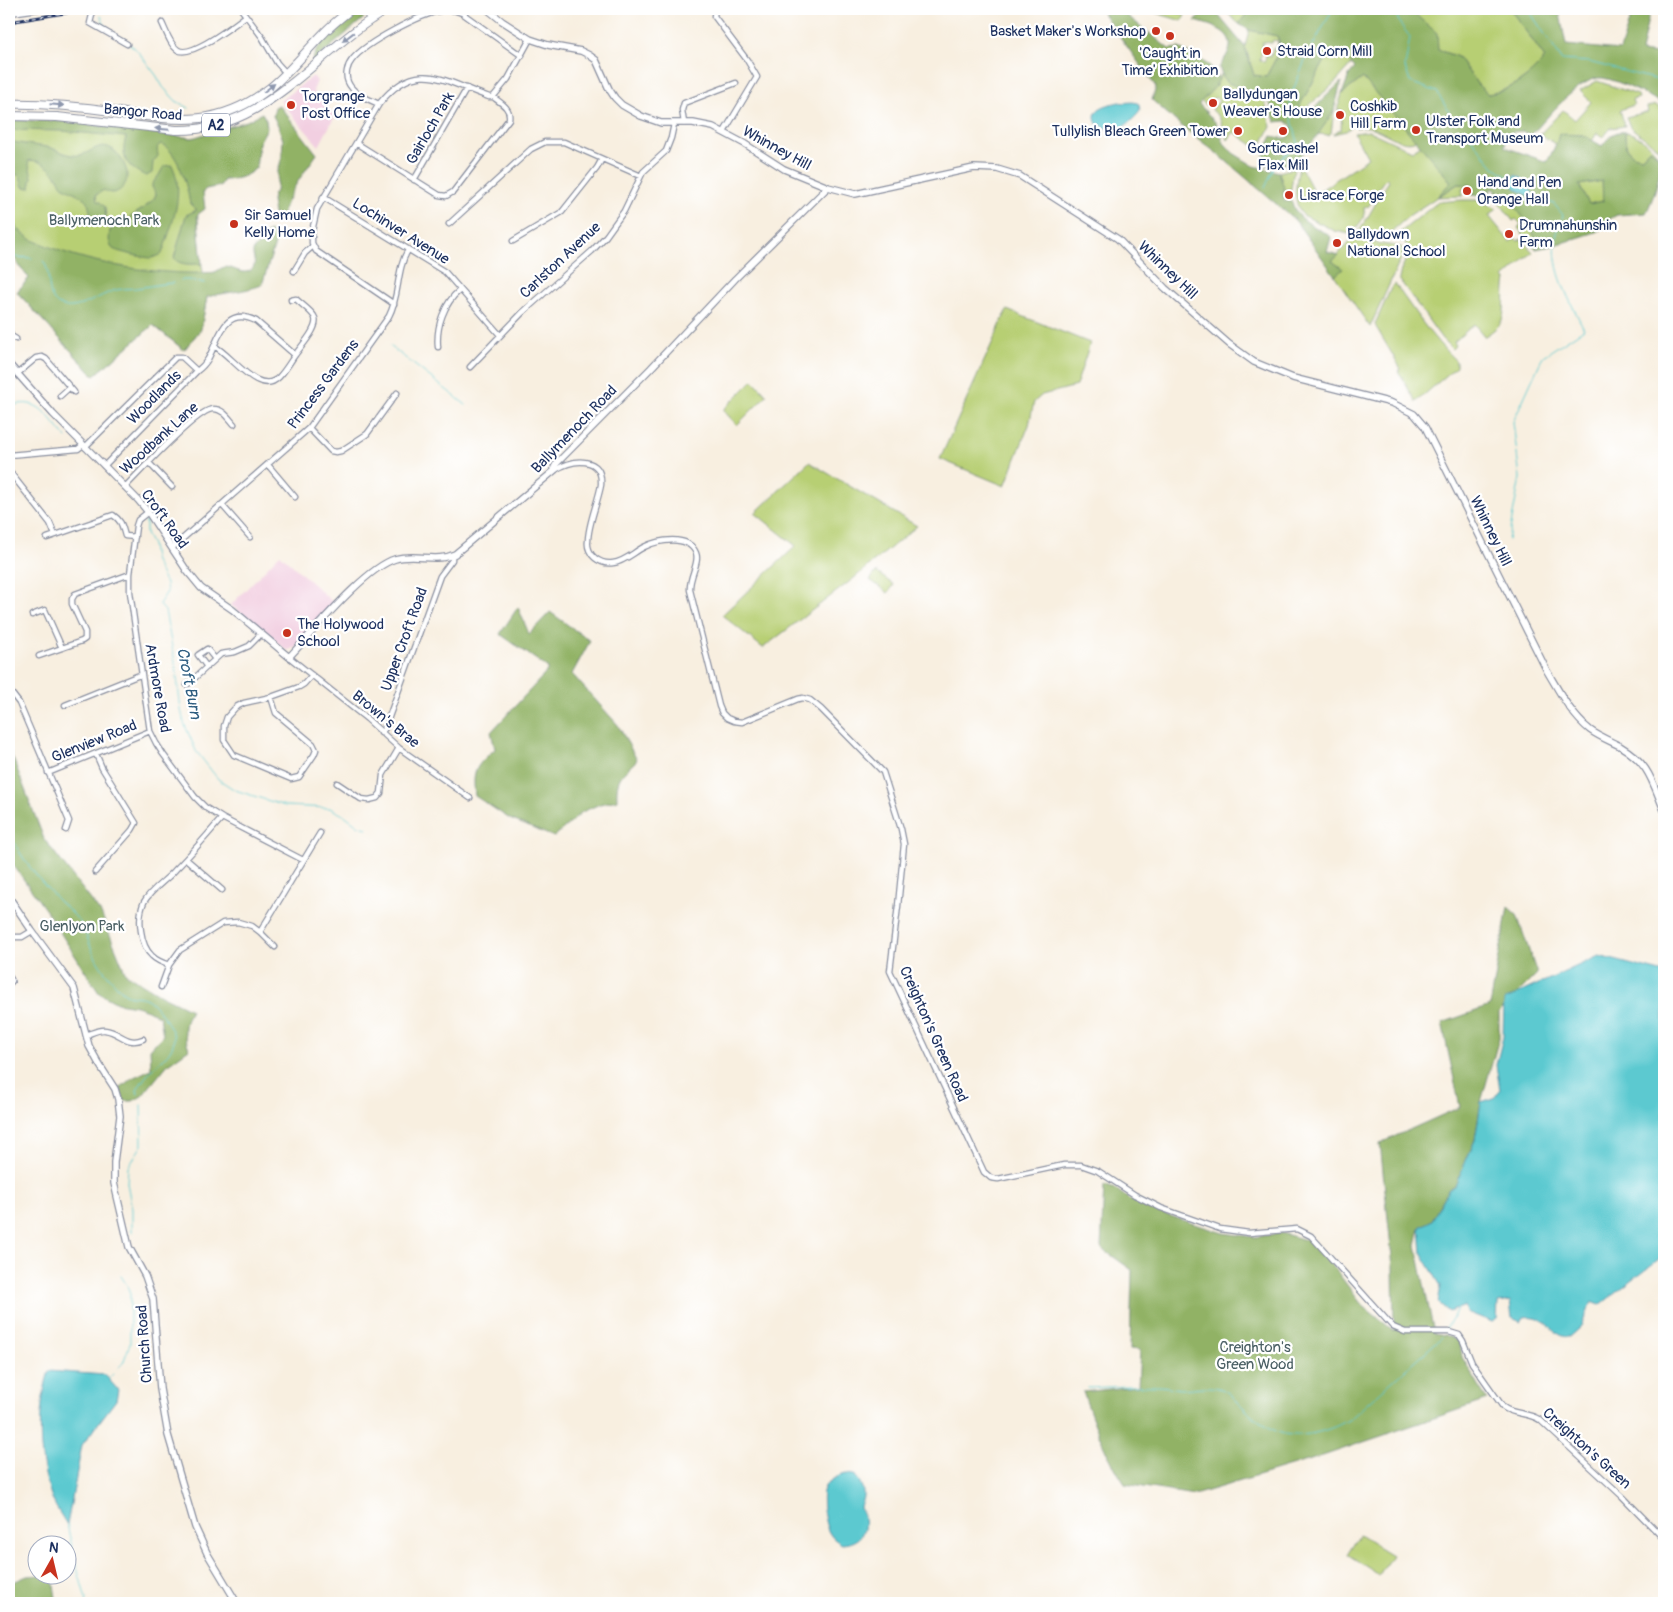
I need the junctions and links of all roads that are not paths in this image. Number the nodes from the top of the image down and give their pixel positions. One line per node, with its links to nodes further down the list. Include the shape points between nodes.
1 (38, 9): 9 (street)
2 (241, 9): 11 (street)
3 (351, 9): 17 (highway, A2, via 323,33)
4 (364, 9): 12 (highway)
5 (369, 9): 12 (street)
6 (388, 9): 12 (highway, Bangor Road / A2)
7 (486, 9): 14 (street, Whinney Hill)
8 (715, 9): 28 (street, via 714,16 757,77)
9 (9, 11)
10 (93, 11): 15 (street, via 90,23)
11 (246, 16): 13 (street, via 186,52 175,47); 17 (street)
12 (373, 18): 27 (highway, Bangor Road / A2, one-way to 27, via 255,110 226,123)
13 (162, 23)
14 (530, 39): 16 (street); 26 (street, Whinney Hill, via 589,55 596,60 612,94 622,105 647,119)
15 (126, 44)
16 (522, 56): 20 (street, via 508,80); 22 (street, via 462,13 450,10 430,14 376,41 349,64 347,78 352,88)
17 (286, 74): 24 (highway, A2, one-way to 17, via 246,104)
18 (736, 83): 25 (street, via 684,104)
19 (467, 88): 20 (street); 22 (street, via 440,78 415,78 399,85); 32 (street, Gairloch Park)
20 (493, 96): 32 (street, via 508,110 509,119 451,193 439,195)
21 (9, 104): 24 (highway, A2, one-way to 24, via 58,105 151,118)
22 (379, 104): 29 (street)
23 (9, 116): 27 (highway, Bangor Road / A2, one-way to 23, via 176,130 57,117)
24 (202, 118): 27 (highway)
25 (684, 123): 26 (street, Whinney Hill); 28 (street, Whinney Hill, via 701,124)
26 (674, 124): 31 (street, Carlston Avenue, via 666,151)
27 (204, 128)
28 (724, 132): 33 (street, Whinney Hill, via 784,169)
29 (356, 143): 32 (street); 34 (street)
30 (602, 159): 31 (street); 35 (street, via 564,142 541,144 531,149); 36 (street, via 562,212)
31 (641, 176): 44 (street, Carlston Avenue, via 624,211 603,240)
32 (414, 180)
33 (828, 187): 64 (street, Ballymenoch Road, via 556,464); 98 (street, Whinney Hill, via 855,194 974,168 1012,173 1118,239 1165,288 1254,362 1293,378 1392,403 1414,414 1425,427 1547,671 1570,708 1590,730 1636,756 1651,776)
34 (324, 198): 37 (street, via 314,217); 38 (street, Lochinver Avenue)
35 (450, 224)
36 (513, 241)
37 (313, 246): 39 (street); 42 (street, via 318,253)
38 (408, 250): 40 (street, Lochinver Avenue, via 445,272); 42 (street, Princess Gardens, via 401,263)
39 (294, 272)
40 (460, 290): 44 (street, Lochinver Avenue); 47 (street, via 447,304 437,336)
41 (291, 300): 48 (street, via 296,299 316,320)
42 (394, 304): 58 (street, Princess Gardens, via 381,328)
43 (9, 330): 45 (street)
44 (500, 335): 50 (street, Carlston Avenue)
45 (12, 338)
46 (214, 346): 48 (street, via 254,379 264,383 278,379); 48 (street, via 224,325 244,317 260,324); 51 (street)
47 (438, 347)
48 (295, 354)
49 (9, 364): 52 (street, Croft Road)
50 (470, 367)
51 (197, 371): 59 (street, Woodlands, via 181,356 176,357); 63 (street, Woodlands)
52 (17, 374): 53 (street, via 36,358 42,357); 59 (street, Croft Road)
53 (70, 387): 54 (street); 56 (street)
54 (74, 392)
55 (396, 393): 58 (street, via 366,434 341,451 331,451)
56 (60, 396)
57 (234, 424): 61 (street, Woodbank Lane, via 221,411 206,410)
58 (309, 428): 62 (street, Princess Gardens)
59 (84, 446): 60 (street); 63 (street, Croft Road)
60 (9, 455)
61 (149, 463): 66 (street, Woodbank Lane); 67 (street)
62 (268, 465): 68 (street); 69 (street, Princess Gardens)
63 (104, 466): 66 (street, Croft Road)
64 (556, 470): 76 (street, Ballymenoch Road); 117 (street, Creighton's Green Road, via 573,462 584,462 592,464 599,472 601,485 588,543 591,553 600,561 616,563 664,541 681,541 694,550 697,562 690,590 724,716 745,722 789,703 807,699 883,772 904,844 890,971 986,1174 998,1179 1064,1164 1081,1165 1098,1171 1161,1208 1220,1229 1249,1233 1297,1229 1311,1236 1393,1327 1406,1332)
65 (9, 471): 71 (street, via 50,523)
66 (124, 487): 70 (street, Croft Road)
67 (172, 487)
68 (295, 497)
69 (222, 505): 73 (street); 75 (street, Princess Gardens)
70 (148, 512): 72 (street, Ardmore Road, via 138,520); 75 (street, Croft Road)
71 (55, 535): 72 (street, via 113,515 123,524 126,536); 74 (street)
72 (135, 537): 77 (street, Ardmore Road)
73 (250, 537)
74 (47, 538)
75 (172, 548): 79 (street, Croft Road, via 201,588)
76 (452, 555): 82 (street, via 401,558 384,564 351,592); 92 (street, Upper Croft Road, via 440,576)
77 (130, 574): 80 (street, via 74,596 72,604 86,637); 85 (street, Ardmore Road)
78 (32, 615): 80 (street, via 45,610)
79 (261, 634): 82 (street, Croft Road); 83 (street, via 249,646 222,654)
80 (62, 648): 81 (street)
81 (39, 656)
82 (289, 657): 86 (street, Brown's Brae)
83 (215, 660): 84 (street); 84 (street, via 207,649 198,655)
84 (207, 667): 87 (street)
85 (142, 675): 90 (street); 91 (street, Ardmore Road)
86 (312, 675): 89 (street, via 299,687); 92 (street, Brown's Brae)
87 (187, 685)
88 (9, 690): 95 (street, Glenview Road, via 19,703)
89 (271, 697): 89 (street, via 244,703 232,710 226,717 224,740 234,755 296,778 314,755 315,748 276,713)
90 (65, 705)
91 (150, 732): 94 (street, Glenview Road); 99 (street, Ardmore Road, via 195,797)
92 (381, 733): 93 (street, Brown's Brae)
93 (399, 748): 96 (street, via 383,775 381,793 377,798 361,799); 97 (street, Brown's Brae)
94 (96, 754): 95 (street, Glenview Road); 104 (street, via 136,823)
95 (48, 773): 100 (street, Glenview Road, via 69,821)
96 (337, 782)
97 (470, 798)
98 (1664, 810)
99 (222, 818): 102 (street); 103 (street, Ardmore Road)
100 (66, 830)
101 (320, 833): 103 (street)
102 (186, 859): 105 (street); 111 (street, via 147,898 141,911 146,949 156,960)
103 (303, 860): 108 (street)
104 (95, 872)
105 (222, 890)
106 (9, 897): 107 (street, Church Road)
107 (32, 931): 109 (street, via 22,937); 115 (street, Church Road, via 74,988)
108 (260, 932): 110 (street); 111 (street, via 243,923 223,923 184,947)
109 (9, 937)
110 (275, 947)
111 (168, 965): 114 (street)
112 (9, 976): 113 (street, via 12,981)
113 (9, 984)
114 (161, 986)
115 (86, 1035): 116 (street, via 108,1030 132,1042); 119 (street, Church Road, via 118,1099 120,1124 114,1183 129,1246 153,1299 163,1413 185,1495 202,1542)
116 (143, 1039)
117 (1459, 1335): 118 (street, Creighton's Green, via 1472,1363 1503,1407 1540,1420)
118 (1664, 1539)
119 (238, 1603)

